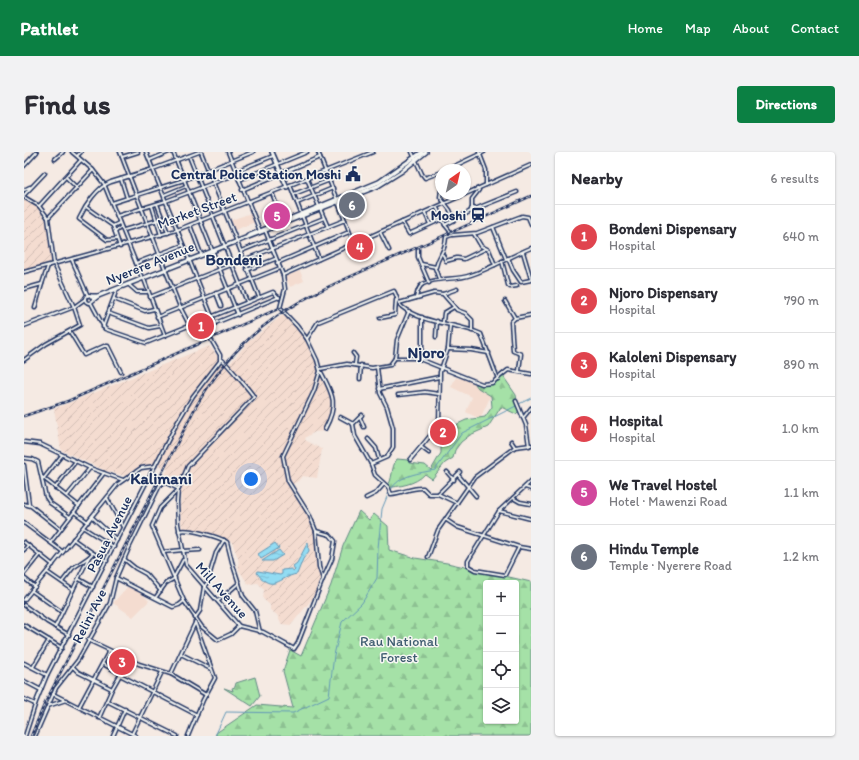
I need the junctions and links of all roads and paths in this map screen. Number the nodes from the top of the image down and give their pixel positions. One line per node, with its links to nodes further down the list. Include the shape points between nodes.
1 (37, 152): 36 (street)
2 (63, 152): 27 (street)
3 (72, 152): 22 (street)
4 (81, 152): 22 (street)
5 (120, 152): 25 (street)
6 (138, 152): 25 (street)
7 (146, 152): 30 (street)
8 (169, 152): 30 (street)
9 (173, 152): 31 (street)
10 (200, 152): 23 (street); 39 (street)
11 (228, 152): 32 (street)
12 (253, 152): 32 (street)
13 (272, 152): 24 (main road)
14 (307, 152): 34 (street)
15 (318, 152): 26 (street)
16 (373, 152): 41 (street, Market Street)
17 (412, 152): 28 (street)
18 (422, 152): 28 (main road)
19 (426, 152): 28 (main road)
20 (484, 152): 21 (street)
21 (479, 153): 33 (street); 49 (street)
22 (77, 156): 29 (street)
23 (189, 156): 31 (street); 46 (street)
24 (274, 156): 34 (main road); 40 (street)
25 (122, 157): 47 (street)
26 (320, 157): 41 (street); 44 (street)
27 (55, 159)
28 (416, 159): 45 (street, via 425,178); 79 (main road, Nyerere Avenue, via 385,182)
29 (81, 160): 38 (street); 48 (street)
30 (150, 160): 37 (street)
31 (177, 160): 37 (street); 52 (street)
32 (232, 161): 39 (street); 40 (street)
33 (458, 164)
34 (277, 165): 44 (main road); 53 (street)
35 (531, 165): 56 (street)
36 (24, 166)
37 (153, 169): 47 (street); 64 (street)
38 (93, 170): 57 (street); 63 (street)
39 (208, 170): 46 (street); 55 (street)
40 (236, 170): 43 (street)
41 (326, 171): 50 (street, Market Street); 54 (street)
42 (45, 173): 58 (street)
43 (237, 174): 53 (street); 55 (street)
44 (281, 174): 61 (main road); 69 (street)
45 (435, 174)
46 (196, 175): 52 (street); 65 (street)
47 (129, 176): 51 (street); 76 (street)
48 (66, 177): 63 (street); 87 (street)
49 (486, 177): 56 (street); 59 (street)
50 (307, 178): 61 (street, Market Street); 62 (street)
51 (121, 179): 57 (street); 78 (street)
52 (184, 180): 60 (street); 64 (street)
53 (239, 180): 69 (street)
54 (330, 180): 62 (street); 66 (street)
55 (214, 183): 65 (street); 96 (street)
56 (491, 183): 59 (street)
57 (104, 184): 83 (street); 89 (street)
58 (32, 185): 68 (street); 75 (street)
59 (486, 185): 67 (street)
60 (186, 186): 71 (street); 74 (street)
61 (288, 186): 72 (street, Market Street); 73 (street)
62 (311, 187): 73 (street); 77 (street)
63 (78, 188): 102 (street)
64 (161, 188): 74 (street); 76 (street)
65 (202, 188): 71 (street); 101 (street)
66 (333, 188): 77 (street); 79 (street)
67 (479, 189): 86 (street); 92 (street, via 472,199)
68 (24, 190)
69 (242, 190): 82 (street)
70 (517, 192): 94 (street)
71 (189, 193): 81 (street); 109 (street)
72 (272, 193): 82 (street, Market Street); 113 (street)
73 (294, 194): 84 (street)
74 (164, 195): 81 (street)
75 (24, 196): 87 (street)
76 (136, 196): 78 (street); 93 (street)
77 (315, 196): 84 (street); 90 (street)
78 (127, 198): 83 (street)
79 (338, 200): 90 (main road, Nyerere Avenue); 107 (street)
80 (442, 200): 86 (street)
81 (166, 202): 85 (street); 100 (street)
82 (247, 202): 96 (street, Market Street); 127 (street)
83 (112, 203): 99 (street)
84 (297, 203): 98 (street)
85 (157, 204): 88 (street); 104 (street)
86 (445, 204): 91 (street); 108 (street)
87 (39, 206): 102 (street)
88 (152, 206): 93 (street); 106 (street)
89 (86, 207): 118 (street); 136 (street, via 79,220 107,240)
90 (320, 207): 98 (main road, Nyerere Avenue); 103 (street)
91 (436, 207): 97 (street); 105 (street)
92 (472, 208): 94 (street); 95 (street)
93 (141, 209): 99 (street); 112 (street)
94 (475, 209): 95 (street)
95 (472, 211): 108 (street)
96 (225, 212): 101 (street, Market Street); 137 (street)
97 (425, 212): 110 (street); 114 (street)
98 (302, 215): 113 (main road, Nyerere Avenue); 119 (street)
99 (117, 216): 111 (street)
100 (172, 216): 104 (street); 124 (street)
101 (214, 216): 109 (street, Market Street); 142 (street)
102 (48, 218): 165 (street)
103 (324, 218): 119 (street); 121 (street)
104 (163, 219): 106 (street); 130 (street)
105 (442, 219): 114 (street); 117 (street)
106 (156, 220): 112 (street); 133 (street)
107 (345, 220): 121 (street); 128 (street)
108 (454, 220): 117 (street)
109 (201, 221): 116 (street, Market Street); 149 (street)
110 (402, 222): 114 (street, via 409,234); 129 (street)
111 (119, 223): 118 (street); 120 (street)
112 (146, 223): 123 (street); 135 (street)
113 (283, 223): 125 (main road, Nyerere Avenue)
114 (430, 224)
115 (531, 224): 122 (street, via 528,217 524,216)
116 (190, 225): 124 (street, Market Street); 155 (street)
117 (445, 225): 134 (street)
118 (113, 226): 126 (street)
119 (306, 226): 131 (street); 138 (street)
120 (121, 227): 123 (street); 126 (street)
121 (328, 227): 131 (street)
122 (493, 228): 132 (street); 156 (street)
123 (124, 230): 140 (street)
124 (177, 230): 130 (street, Market Street); 141 (street)
125 (265, 230): 127 (main road, Nyerere Avenue); 138 (street)
126 (115, 232): 136 (street)
127 (260, 232): 137 (main road, Nyerere Avenue)
128 (350, 232): 139 (street); 144 (street)
129 (380, 232): 139 (street); 150 (street)
130 (168, 233): 133 (street, Market Street)
131 (309, 234): 144 (street); 146 (street)
132 (474, 234): 134 (street); 148 (street)
133 (162, 235): 135 (street, Market Street)
134 (452, 235): 153 (street, via 446,237)
135 (152, 237): 140 (street, Market Street); 154 (street)
136 (117, 239): 143 (street)
137 (237, 241): 142 (main road, Nyerere Avenue); 151 (street)
138 (269, 241): 146 (street); 151 (street)
139 (354, 243): 159 (street)
140 (129, 244): 143 (street, Market Street); 164 (street)
141 (183, 245): 154 (street); 157 (street)
142 (224, 246): 149 (main road, Nyerere Avenue); 169 (street)
143 (120, 247): 160 (street, Market Street)
144 (314, 247): 159 (street); 163 (street)
145 (531, 248): 152 (street)
146 (272, 249): 158 (street); 161 (street)
147 (418, 249): 166 (street, via 417,255)
148 (485, 249): 153 (street, via 464,260 457,258 446,261 443,258); 167 (street, via 489,250)
149 (213, 250): 155 (main road, Nyerere Avenue); 173 (street)
150 (389, 250)
151 (241, 251): 161 (street)
152 (523, 252): 156 (street); 181 (street)
153 (444, 253): 171 (street, via 437,260)
154 (159, 254): 164 (street); 172 (street)
155 (201, 254): 157 (main road, Nyerere Avenue)
156 (507, 258): 162 (street); 181 (street, via 521,282)
157 (189, 259): 172 (main road, Nyerere Avenue); 178 (street)
158 (275, 259): 163 (street); 174 (street)
159 (319, 259): 176 (street)
160 (72, 260): 165 (street, Market Street); 195 (street)
161 (244, 260): 169 (street); 174 (street)
162 (502, 261): 167 (street); 186 (street, via 508,285)
163 (277, 262): 170 (street)
164 (136, 263): 177 (street)
165 (54, 264): 168 (street, Market Street); 213 (street)
166 (421, 264): 171 (street); 182 (street)
167 (495, 265): 180 (street, via 458,279)
168 (48, 266): 175 (street, Market Street); 184 (street)
169 (232, 266): 173 (street); 183 (street)
170 (280, 268): 176 (street); 179 (street)
171 (435, 268): 180 (street)
172 (165, 269): 177 (main road, Nyerere Avenue); 188 (street)
173 (220, 270): 178 (street); 190 (street)
174 (247, 270): 179 (street)
175 (24, 272)
176 (283, 275): 197 (street, via 285,289)
177 (143, 278): 185 (main road, Nyerere Avenue); 192 (street)
178 (197, 279): 188 (street); 200 (street)
179 (251, 279): 183 (street); 199 (street)
180 (439, 279): 182 (street)
181 (531, 280)
182 (429, 282): 202 (street, via 419,288)
183 (239, 283): 190 (street); 207 (street)
184 (42, 284): 189 (street); 217 (street)
185 (128, 284): 187 (main road, Nyerere Avenue); 192 (street, via 137,292)
186 (517, 286)
187 (117, 288): 196 (main road, Nyerere Avenue); 204 (street)
188 (173, 288): 198 (street); 214 (street)
189 (24, 289)
190 (227, 289): 193 (street); 215 (street)
191 (457, 289): 194 (street)
192 (148, 291): 198 (street)
193 (216, 293): 200 (street); 212 (street)
194 (443, 294): 202 (street, via 436,293); 216 (street)
195 (90, 296): 196 (main road); 203 (street); 206 (street)
196 (98, 296): 206 (main road)
197 (282, 296): 201 (street); 241 (street, via 279,307)
198 (150, 297): 218 (street)
199 (259, 297): 201 (street, via 273,292); 207 (street)
200 (204, 298): 214 (street); 222 (street)
201 (279, 298): 221 (street)
202 (416, 298): 211 (street)
203 (85, 299): 209 (street); 210 (street)
204 (114, 299): 218 (street, via 145,311); 220 (street)
205 (397, 299): 211 (street); 226 (street, via 395,315); 241 (street, via 393,291 318,322)
206 (92, 302): 210 (street); 234 (street)
207 (247, 302): 215 (street)
208 (505, 302): 227 (street)
209 (81, 303): 210 (street); 213 (street)
210 (87, 303)
211 (399, 304): 219 (street)
212 (221, 306)
213 (74, 307): 233 (street); 238 (street, via 80,324)
214 (180, 307): 224 (street); 231 (street)
215 (235, 307): 221 (street); 222 (street)
216 (454, 307): 229 (street, via 444,313); 237 (street, via 472,320)
217 (35, 308)
218 (154, 309): 224 (street)
219 (409, 311): 225 (street); 245 (street, via 397,340)
220 (108, 313): 234 (street); 235 (street, via 149,328)
221 (238, 315): 230 (street)
222 (212, 316): 230 (street); 231 (street)
223 (531, 316): 227 (street)
224 (157, 317): 235 (street)
225 (422, 317): 228 (street); 247 (street)
226 (380, 318)
227 (515, 318): 254 (street, via 511,324 513,351 521,354)
228 (437, 321): 229 (street); 240 (street)
229 (443, 323): 232 (street)
230 (215, 324): 236 (street)
231 (188, 325): 236 (street, via 193,332); 239 (street)
232 (450, 325): 237 (street); 242 (street)
233 (24, 326)
234 (103, 326): 239 (street, via 108,331 140,343)
235 (160, 326): 239 (street)
236 (205, 329): 246 (street)
237 (472, 331): 244 (street, via 482,335)
238 (70, 332): 248 (street, via 46,344); 255 (street, via 84,356 108,346)
239 (165, 336)
240 (436, 336)
241 (307, 339): 253 (street)
242 (448, 349): 244 (street); 252 (street)
243 (354, 353): 249 (street)
244 (488, 353): 259 (street)
245 (395, 358): 247 (street); 251 (street, via 389,366)
246 (221, 359): 288 (street, Pasua Avenue, via 184,410); 305 (street, Mill Avenue, via 254,397 188,466)
247 (422, 359): 252 (street)
248 (24, 360)
249 (355, 364): 250 (street); 253 (street)
250 (361, 365): 251 (street); 258 (street)
251 (377, 367): 260 (street)
252 (441, 367): 257 (street); 259 (street, via 482,384)
253 (320, 370): 272 (street, via 334,400 332,415); 329 (street, via 314,391 283,456 288,481)
254 (519, 371): 256 (street); 259 (street, via 508,370)
255 (121, 372)
256 (531, 374)
257 (439, 377): 260 (street); 261 (street)
258 (360, 379)
259 (498, 379)
260 (379, 389): 283 (street, via 393,430 392,450 387,457)
261 (439, 394): 262 (street, via 425,392); 270 (street)
262 (398, 395)
263 (516, 401): 268 (street)
264 (531, 408): 268 (street)
265 (362, 415): 267 (street)
266 (340, 417): 269 (street)
267 (360, 418): 269 (street); 271 (street)
268 (523, 418): 277 (street)
269 (353, 424): 286 (street, via 355,436)
270 (439, 425): 276 (street); 278 (street)
271 (364, 427)
272 (325, 429)
273 (368, 439): 283 (street, via 376,446)
274 (511, 441): 279 (street)
275 (24, 442): 281 (street, via 37,443)
276 (440, 444)
277 (530, 445): 279 (street)
278 (421, 447): 280 (street); 284 (street)
279 (515, 447): 303 (street, via 477,476)
280 (429, 452)
281 (62, 454): 285 (street); 296 (street)
282 (24, 458): 294 (street, via 38,462)
283 (379, 459): 286 (street)
284 (410, 460)
285 (76, 461): 289 (street); 302 (street)
286 (371, 464): 300 (street, via 375,475)
287 (24, 465): 295 (street)
288 (155, 466): 297 (street, via 141,468); 325 (street, Pasua Avenue)
289 (90, 468): 292 (street); 308 (street)
290 (447, 472): 298 (street)
291 (460, 472): 293 (street)
292 (104, 473): 297 (street); 316 (street)
293 (458, 475): 298 (street); 303 (street)
294 (41, 476): 296 (street); 319 (street, via 47,500)
295 (25, 477): 314 (street)
296 (44, 478): 302 (street)
297 (123, 480): 309 (street)
298 (454, 480): 306 (street, via 444,486)
299 (531, 480): 301 (street)
300 (384, 484): 306 (street, via 392,494 413,488 422,488 429,494); 310 (street, via 376,493)
301 (525, 486): 304 (street); 311 (street)
302 (55, 488): 308 (street)
303 (468, 488): 307 (street); 312 (street)
304 (531, 489)
305 (178, 490): 328 (street, Mill Avenue); 344 (street, via 160,508 152,526); 349 (street, Relini Ave, via 164,482 160,485)
306 (438, 494): 312 (street)
307 (476, 496)
308 (66, 497): 316 (street)
309 (107, 498): 320 (street); 325 (street)
310 (366, 498)
311 (513, 498): 315 (street); 318 (street)
312 (458, 503): 321 (street)
313 (24, 504): 314 (street)
314 (29, 504): 327 (street)
315 (531, 504)
316 (79, 506): 317 (street)
317 (74, 512): 319 (street); 323 (street)
318 (499, 512): 322 (street); 330 (street)
319 (70, 517): 327 (street)
320 (92, 517): 323 (street); 332 (street)
321 (445, 519): 330 (street, via 457,527); 348 (street)
322 (531, 519)
323 (88, 522): 326 (street)
324 (24, 523): 335 (street)
325 (123, 527): 332 (street, Pasua Avenue)
326 (84, 528): 331 (street); 337 (street)
327 (60, 529): 335 (street)
328 (179, 531): 333 (street, via 188,530); 341 (street, Mill Avenue)
329 (316, 531): 359 (street); 359 (street, via 330,535 335,541 332,559)
330 (483, 536): 338 (street); 338 (street, via 467,563 471,569 505,575)
331 (73, 539): 343 (street); 345 (street)
332 (117, 540): 337 (street, Pasua Avenue)
333 (224, 540): 361 (street, via 229,544); 364 (street, via 216,553)
334 (24, 542): 336 (street)
335 (51, 542): 343 (street)
336 (28, 545): 340 (street); 346 (street)
337 (114, 547): 351 (street, Pasua Avenue)
338 (519, 547): 339 (street)
339 (531, 549)
340 (24, 550)
341 (183, 550): 342 (street); 344 (street); 350 (street, Mill Avenue)
342 (200, 550)
343 (63, 552): 352 (street)
344 (163, 552): 357 (street)
345 (93, 553): 347 (street); 351 (street)
346 (40, 554): 352 (street); 354 (street)
347 (89, 557): 358 (street); 360 (street, via 73,568)
348 (428, 557)
349 (124, 559): 356 (street, Relini Ave); 367 (street, via 146,574)
350 (184, 559): 357 (street); 364 (street, Mill Avenue)
351 (107, 560): 363 (street, Pasua Avenue)
352 (52, 565): 353 (street)
353 (47, 572): 360 (street); 362 (street)
354 (24, 574)
355 (24, 578): 362 (street)
356 (116, 578): 368 (street); 381 (street, Relini Ave, via 110,603)
357 (174, 578): 367 (street, via 166,583); 371 (street)
358 (79, 579): 363 (street); 365 (street)
359 (322, 579): 378 (street, Mill Avenue, via 295,648)
360 (62, 582): 365 (street)
361 (239, 583): 370 (street); 378 (street, via 243,596 256,612)
362 (35, 587): 366 (street)
363 (93, 587): 379 (street, Pasua Avenue)
364 (204, 587): 370 (street, Mill Avenue); 374 (street, via 200,611)
365 (73, 590): 373 (street)
366 (32, 591): 369 (street); 373 (street)
367 (161, 591): 368 (street)
368 (156, 598): 371 (street, via 172,606)
369 (24, 600)
370 (218, 601): 376 (street, Mill Avenue)
371 (184, 602): 374 (street)
372 (24, 604): 377 (street)
373 (62, 612): 377 (street)
374 (195, 620): 376 (street, via 219,640); 384 (street); 391 (street)
375 (24, 626): 380 (street)
376 (239, 626): 378 (street, Mill Avenue)
377 (55, 627): 379 (street)
378 (260, 632)
379 (69, 635): 382 (street, Pasua Avenue)
380 (49, 640): 382 (street); 390 (street)
381 (88, 640): 383 (street); 389 (street, Relini Ave)
382 (62, 648): 396 (street, Pasua Avenue)
383 (109, 651): 385 (street); 386 (street)
384 (181, 654): 391 (street); 395 (street)
385 (108, 655): 388 (street); 392 (street)
386 (129, 659): 393 (street); 394 (street)
387 (24, 663): 390 (street)
388 (104, 664): 392 (street); 397 (street)
389 (73, 667): 397 (street); 402 (street, Relini Ave)
390 (33, 668): 396 (street)
391 (211, 669): 403 (street, via 215,678)
392 (117, 671): 394 (street)
393 (162, 672): 395 (street); 401 (street)
394 (120, 674): 399 (street); 401 (street)
395 (171, 674): 403 (street)
396 (48, 675): 400 (street, Pasua Avenue)
397 (95, 680): 399 (street); 409 (street)
398 (24, 681): 400 (street)
399 (112, 689): 406 (street)
400 (41, 690): 407 (street, Pasua Avenue)
401 (151, 692): 411 (street); 412 (street)
402 (53, 694): 405 (street); 408 (street, Relini Ave)
403 (206, 695): 411 (street)
404 (24, 699): 407 (street)
405 (66, 700): 408 (street); 409 (street)
406 (107, 701): 410 (street); 413 (street)
407 (35, 704): 416 (street, Pasua Avenue)
408 (48, 706): 417 (street, Relini Ave)
409 (79, 708): 413 (street)
410 (125, 710): 412 (street); 414 (street)
411 (197, 715): 421 (street)
412 (140, 717): 415 (street); 420 (street)
413 (99, 718): 414 (street)
414 (117, 727): 415 (street); 418 (street)
415 (132, 734): 419 (street)
416 (25, 736)
417 (35, 736)
418 (113, 736)
419 (136, 736)
420 (177, 736)
421 (188, 736)

